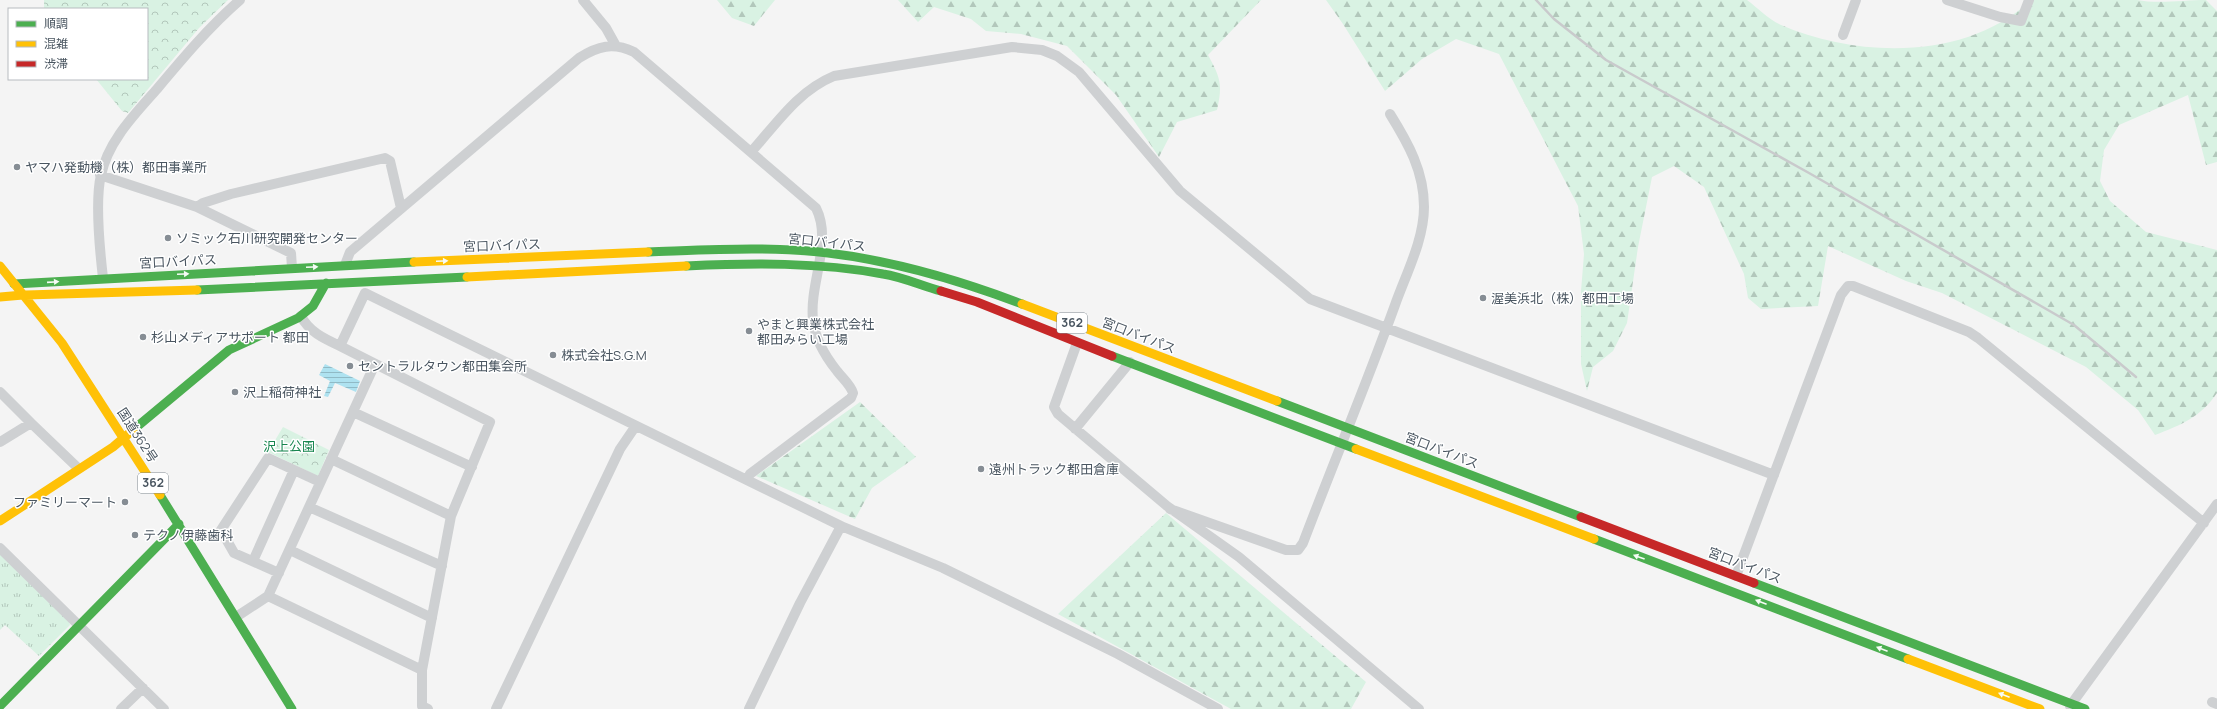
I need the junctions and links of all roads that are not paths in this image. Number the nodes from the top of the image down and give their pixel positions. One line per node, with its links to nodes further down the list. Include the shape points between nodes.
1 (240, 0): 10 (street, via 204,33 124,129 107,156)
2 (583, 0): 7 (street, via 606,28)
3 (1856, 0): 6 (street)
4 (1947, 0): 5 (street, via 2021,21)
5 (2029, 0)
6 (1843, 35)
7 (616, 46): 9 (street, via 640,55); 12 (street, via 596,48 579,58)
8 (1390, 114): 25 (street, via 1413,154 1421,182 1424,206 1418,241)
9 (752, 151): 13 (street, via 816,208 821,222); 25 (street, via 795,102 816,85 834,76 1012,47 1042,50 1057,56 1080,72 1180,192 1310,299)
10 (100, 175): 11 (street); 18 (street)
11 (197, 207): 12 (street, via 203,202 231,194 385,158 390,161); 17 (street, via 291,253)
12 (401, 208): 14 (street, via 350,252)
13 (821, 252): 14 (main road, 宮口バイパス / 362, one-way to 13, via 727,249); 16 (street); 34 (main road, 宮口バイパス / 362, via 889,263 942,276)
14 (345, 264): 17 (main road, 宮口バイパス / 362, one-way to 14)
15 (0, 266): 20 (main road, 国道362号 / 362)
16 (819, 266): 19 (main road, 宮口バイパス / 362, via 757,263); 26 (main road, 宮口バイパス / 362, via 891,276 981,304); 44 (street, via 812,310 816,334 824,354 851,386 853,393 851,398 750,474)
17 (292, 268): 18 (main road, 宮口バイパス / 362, one-way to 17)
18 (102, 278): 20 (main road, 宮口バイパス / 362, one-way to 18)
19 (326, 283): 22 (main road, 宮口バイパス / 362, via 128,293); 24 (main road, via 313,306)
20 (14, 284): 21 (main road, 宮口バイパス); 22 (main road, 国道362号 / 362)
21 (0, 285)
22 (23, 295): 23 (main road, 宮口バイパス); 36 (main road, 国道362号 / 362, via 62,343)
23 (0, 297)
24 (301, 316): 27 (street, via 304,323 316,334); 36 (main road, via 229,350)
25 (1387, 328): 34 (street); 43 (street)
26 (1078, 343): 28 (main road, 宮口バイパス / 362); 35 (street, via 1054,407)
27 (340, 346): 29 (street); 33 (street, via 365,293)
28 (1130, 362): 35 (street); 38 (main road, 宮口バイパス / 362)
29 (375, 364): 31 (street); 40 (street, via 490,422)
30 (0, 392): 32 (street)
31 (353, 412): 39 (street); 40 (street)
32 (32, 423): 37 (street); 41 (street)
33 (635, 427): 44 (street); 72 (street, via 620,449)
34 (1347, 428): 38 (street); 59 (main road, 宮口バイパス / 362)
35 (1075, 429): 48 (street)
36 (126, 438): 41 (main road); 52 (main road, 国道362号 / 362)
37 (0, 442)
38 (1341, 443): 48 (street, via 1303,543 1298,550 1286,550); 76 (main road, 宮口バイパス / 362, one-way to 38)
39 (331, 459): 45 (street); 49 (street)
40 (472, 467): 49 (street)
41 (78, 468): 50 (main road)
42 (294, 470): 45 (street); 56 (street); 56 (street, via 268,458 221,530 234,552)
43 (1774, 475): 51 (street, via 1841,295 1848,286 1853,286 1969,332 1978,338); 59 (street)
44 (747, 480): 53 (street)
45 (320, 482): 47 (street)
46 (2217, 504): 51 (street)
47 (309, 507): 55 (street); 57 (street)
48 (1170, 509): 75 (street, via 1239,557)
49 (451, 516): 57 (street)
50 (0, 521)
51 (2204, 523): 67 (street)
52 (179, 524): 61 (main road, 国道362号 / 362); 63 (main road)
53 (840, 526): 73 (street); 74 (street, via 944,568 1118,654)
54 (0, 548): 63 (street)
55 (290, 550): 58 (street); 62 (street)
56 (253, 561): 58 (street)
57 (442, 566): 62 (street)
58 (279, 572): 60 (street)
59 (1736, 576): 67 (main road, 宮口バイパス / 362)
60 (268, 596): 61 (street); 64 (street)
61 (236, 618): 70 (main road, 国道362号 / 362)
62 (432, 618): 64 (street)
63 (78, 625): 65 (street); 66 (main road)
64 (422, 670): 71 (street, via 422,706)
65 (142, 688): 68 (street); 69 (street)
66 (0, 706)
67 (2069, 706): 77 (main road, 宮口バイパス / 362)
68 (121, 709)
69 (164, 709)
70 (292, 709)
71 (428, 709)
72 (496, 709)
73 (749, 709)
74 (1218, 709)
75 (1419, 709)
76 (2040, 709)
77 (2085, 709)

